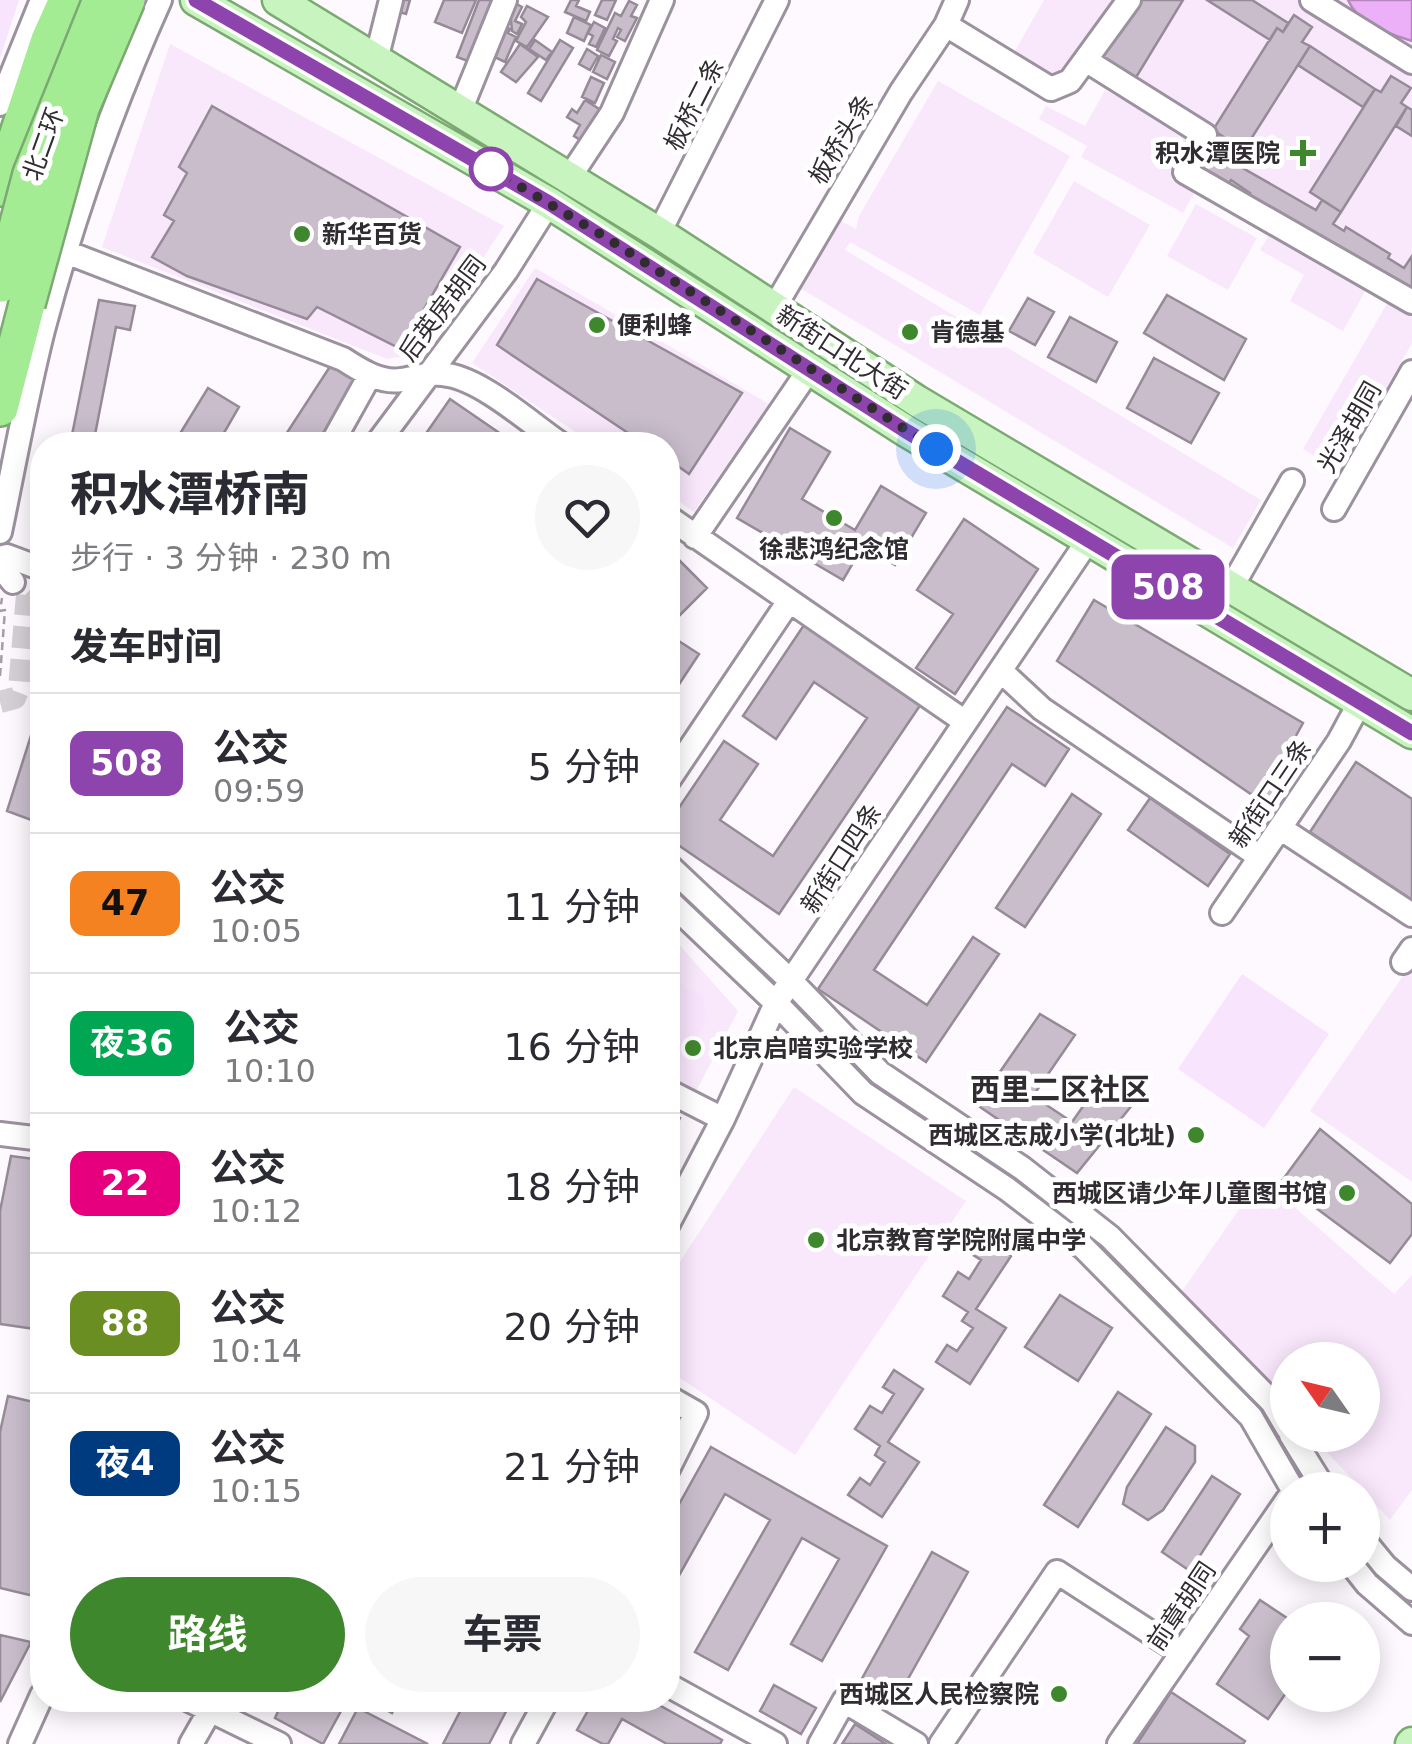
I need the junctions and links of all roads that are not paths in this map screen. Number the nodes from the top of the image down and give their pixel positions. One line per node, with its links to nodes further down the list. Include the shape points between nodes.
1 (42, 0): 19 (street)
2 (67, 0): 22 (highway, 北二环)
3 (101, 0): 27 (highway, 北二环, bridge, via 31,174)
4 (127, 0): 27 (highway, bridge)
5 (160, 0): 26 (street, via 127,72)
6 (196, 0): 23 (main road, 新街口北大街)
7 (278, 0): 16 (main road, 新街口北大街)
8 (391, 0): 16 (street)
9 (505, 0): 20 (street)
10 (662, 0): 21 (street, via 612,113)
11 (777, 0): 25 (street, 板桥二条)
12 (956, 0): 15 (street, 板桥头条)
13 (1129, 0): 17 (street)
14 (1312, 0): 18 (street)
15 (946, 25): 17 (street, via 1052,89); 29 (street, 板桥头条)
16 (376, 60): 20 (main road, 新街口北大街)
17 (1087, 61): 28 (street, via 1204,135 1185,172)
18 (1412, 62)
19 (0, 104)
20 (460, 111): 21 (main road, 新街口北大街)
21 (569, 178): 25 (main road, 新街口北大街)
22 (0, 188)
23 (549, 203): 30 (main road, 新街口北大街); 32 (street, 后英房胡同)
24 (0, 229): 26 (street)
25 (659, 232): 29 (main road, 新街口北大街)
26 (66, 250): 33 (street); 41 (street)
27 (10, 293): 34 (highway)
28 (1411, 302)
29 (774, 308): 46 (main road, 新街口北大街)
30 (809, 370): 42 (street); 43 (main road, 新街口北大街)
31 (1412, 372): 39 (street, 光泽胡同)
32 (428, 373): 33 (street, via 398,381); 36 (street, 后英房胡同); 37 (street, via 478,387)
33 (370, 375): 35 (street)
34 (0, 408)
35 (337, 432)
36 (385, 432)
37 (543, 432)
38 (1292, 482): 46 (street)
39 (1334, 509)
40 (680, 526): 42 (street)
41 (0, 532)
42 (695, 536): 47 (street)
43 (1089, 539): 48 (street, 新街口四条); 50 (main road, 新街口北大街)
44 (30, 564): 45 (street, via 7,556)
45 (5, 570)
46 (1231, 588): 49 (main road, 新街口北大街)
47 (789, 601): 51 (street); 53 (street)
48 (1001, 671): 51 (street, 新街口四条); 55 (street, via 1042,709)
49 (1412, 696)
50 (1360, 702): 52 (main road, 新街口北大街); 54 (street, 新街口三条)
51 (964, 721): 60 (street, 新街口四条)
52 (1412, 734)
53 (680, 763)
54 (1280, 828): 55 (street, 新街口三条); 59 (street)
55 (1260, 857): 58 (street, 新街口三条)
56 (680, 876): 60 (street)
57 (680, 912): 61 (street)
58 (1222, 913)
59 (1412, 915)
60 (792, 982): 61 (street, 新街口四条); 67 (street, via 880,1073 1022,1168 1110,1237)
61 (776, 1004): 63 (street, 新街口四条); 70 (street, via 863,1093 1082,1247 1251,1417)
62 (680, 1097): 63 (street)
63 (723, 1119): 66 (street, 新街口四条)
64 (0, 1134): 65 (street)
65 (30, 1138)
66 (680, 1201)
67 (1270, 1400)
68 (680, 1404): 69 (street, via 696,1413)
69 (680, 1445)
70 (1283, 1472)
71 (1270, 1525): 76 (street, 前章胡同)
72 (1380, 1560): 74 (street)
73 (1365, 1582): 75 (street)
74 (1412, 1590)
75 (1412, 1623)
76 (1182, 1653): 89 (street, via 1058,1572); 90 (street, 前章胡同)
77 (680, 1692): 86 (street)
78 (35, 1712): 82 (street)
79 (202, 1712): 83 (street)
80 (220, 1712): 84 (street)
81 (540, 1712): 85 (street)
82 (20, 1744)
83 (191, 1744)
84 (280, 1744)
85 (523, 1744)
86 (775, 1744)
87 (820, 1744): 88 (street, via 844,1701)
88 (916, 1744)
89 (941, 1744)
90 (1119, 1744)

